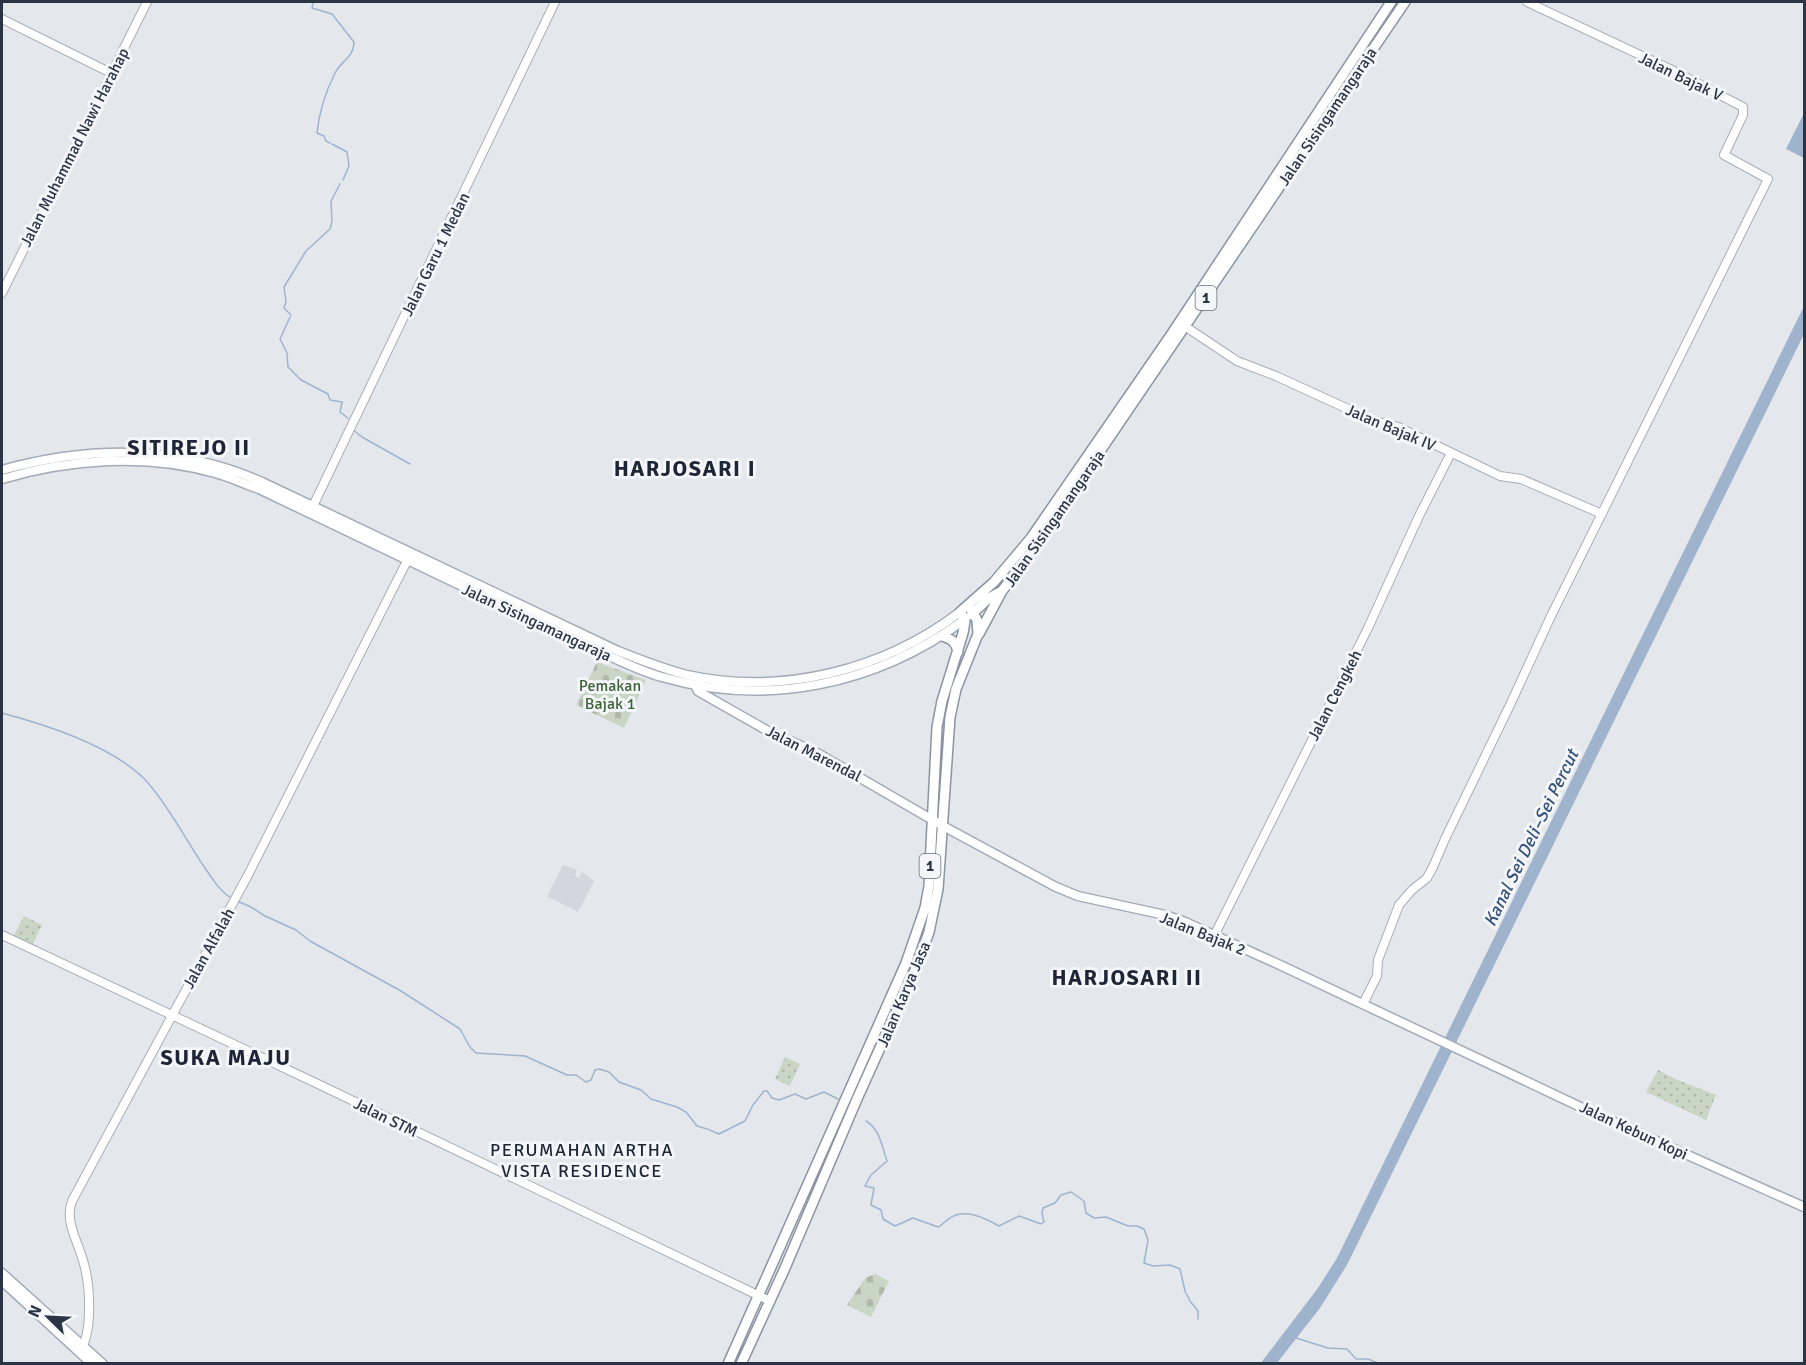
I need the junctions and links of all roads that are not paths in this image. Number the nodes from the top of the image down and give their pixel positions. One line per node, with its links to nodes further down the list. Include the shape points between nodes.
1 (147, 2): 7 (street, Jalan Muhammad Nawi Harahap)
2 (555, 2): 14 (street, Jalan Garu 1 Medan)
3 (1391, 2): 18 (highway, Jalan Sisingamangaraja / 1, via 1177,327 1031,538)
4 (1405, 2): 9 (highway, Jalan Sisingamangaraja / 1)
5 (1527, 2): 15 (street, Jalan Bajak V, via 1743,107 1724,156 1768,179)
6 (2, 19): 7 (street)
7 (111, 73): 8 (street, Jalan Muhammad Nawi Harahap)
8 (2, 293)
9 (1186, 327): 10 (street, Jalan Bajak IV, via 1237,361); 17 (highway, Jalan Sisingamangaraja / 1)
10 (1451, 453): 15 (street, Jalan Bajak IV, via 1500,476 1521,478); 29 (street, Jalan Cengkeh)
11 (182, 461): 12 (main road, Jalan Sisingamangaraja, via 113,453 46,460); 13 (main road, Jalan Sisingamangaraja, via 113,461); 14 (main road, Jalan Sisingamangaraja, via 235,470); 16 (main road, Jalan Sisingamangaraja, via 258,489)
12 (2, 470)
13 (2, 479)
14 (313, 506): 16 (main road, Jalan Sisingamangaraja)
15 (1602, 514): 30 (street, via 1430,874 1399,905 1378,960 1377,976)
16 (409, 557): 23 (main road, Jalan Sisingamangaraja, via 598,651 651,674); 31 (street, Jalan Alfalah)
17 (1002, 591): 18 (highway, Jalan Sisingamangaraja / 1); 20 (highway, Jalan Karya Jasa)
18 (971, 609): 19 (highway, Jalan Sisingamangaraja / 1); 20 (highway)
19 (962, 616): 21 (main road, Jalan Sisingamangaraja); 22 (highway, Jalan Karya Jasa / 1, via 963,633); 23 (main road, Jalan Sisingamangaraja, via 896,652 849,669 779,680)
20 (978, 634): 27 (highway, Jalan Karya Jasa / 1, via 951,710)
21 (942, 636): 22 (highway, via 955,642); 24 (main road, Jalan Sisingamangaraja, via 900,660 824,684 768,691)
22 (957, 652): 26 (highway, Jalan Karya Jasa / 1, via 937,727)
23 (692, 680): 24 (main road, Jalan Sisingamangaraja); 25 (main road, Jalan Marendal, via 703,694)
24 (732, 689): 25 (main road)
25 (725, 706): 26 (main road, Jalan Marendal)
26 (933, 820): 27 (main road, Jalan Marendal); 32 (highway, Jalan Karya Jasa / 1, via 925,908)
27 (943, 826): 29 (main road, Jalan Bajak 2, via 1078,896 1165,915); 34 (highway, Jalan Karya Jasa / 1, via 938,889 929,932)
28 (2, 935): 31 (street, Jalan STM)
29 (1214, 936): 30 (main road, Jalan Bajak 2)
30 (1363, 1004): 33 (main road, Jalan Bajak 2)
31 (171, 1015): 38 (street, Jalan STM); 40 (street, Jalan Alfalah, via 70,1205 71,1227 87,1281 88,1321)
32 (867, 1052): 34 (highway); 38 (highway, Jalan Karya Jasa / 1)
33 (1464, 1053): 35 (main road, Jalan Kebun Kopi)
34 (877, 1056): 39 (highway, Jalan Karya Jasa / 1)
35 (1804, 1207)
36 (2, 1273): 40 (main road)
37 (2, 1281): 40 (main road)
38 (759, 1296): 39 (street, Jalan STM); 43 (highway, Jalan Karya Jasa / 1)
39 (770, 1301): 44 (highway, Jalan Karya Jasa / 1)
40 (81, 1349): 41 (main road); 42 (main road)
41 (92, 1364)
42 (103, 1364)
43 (728, 1364)
44 (741, 1364)

